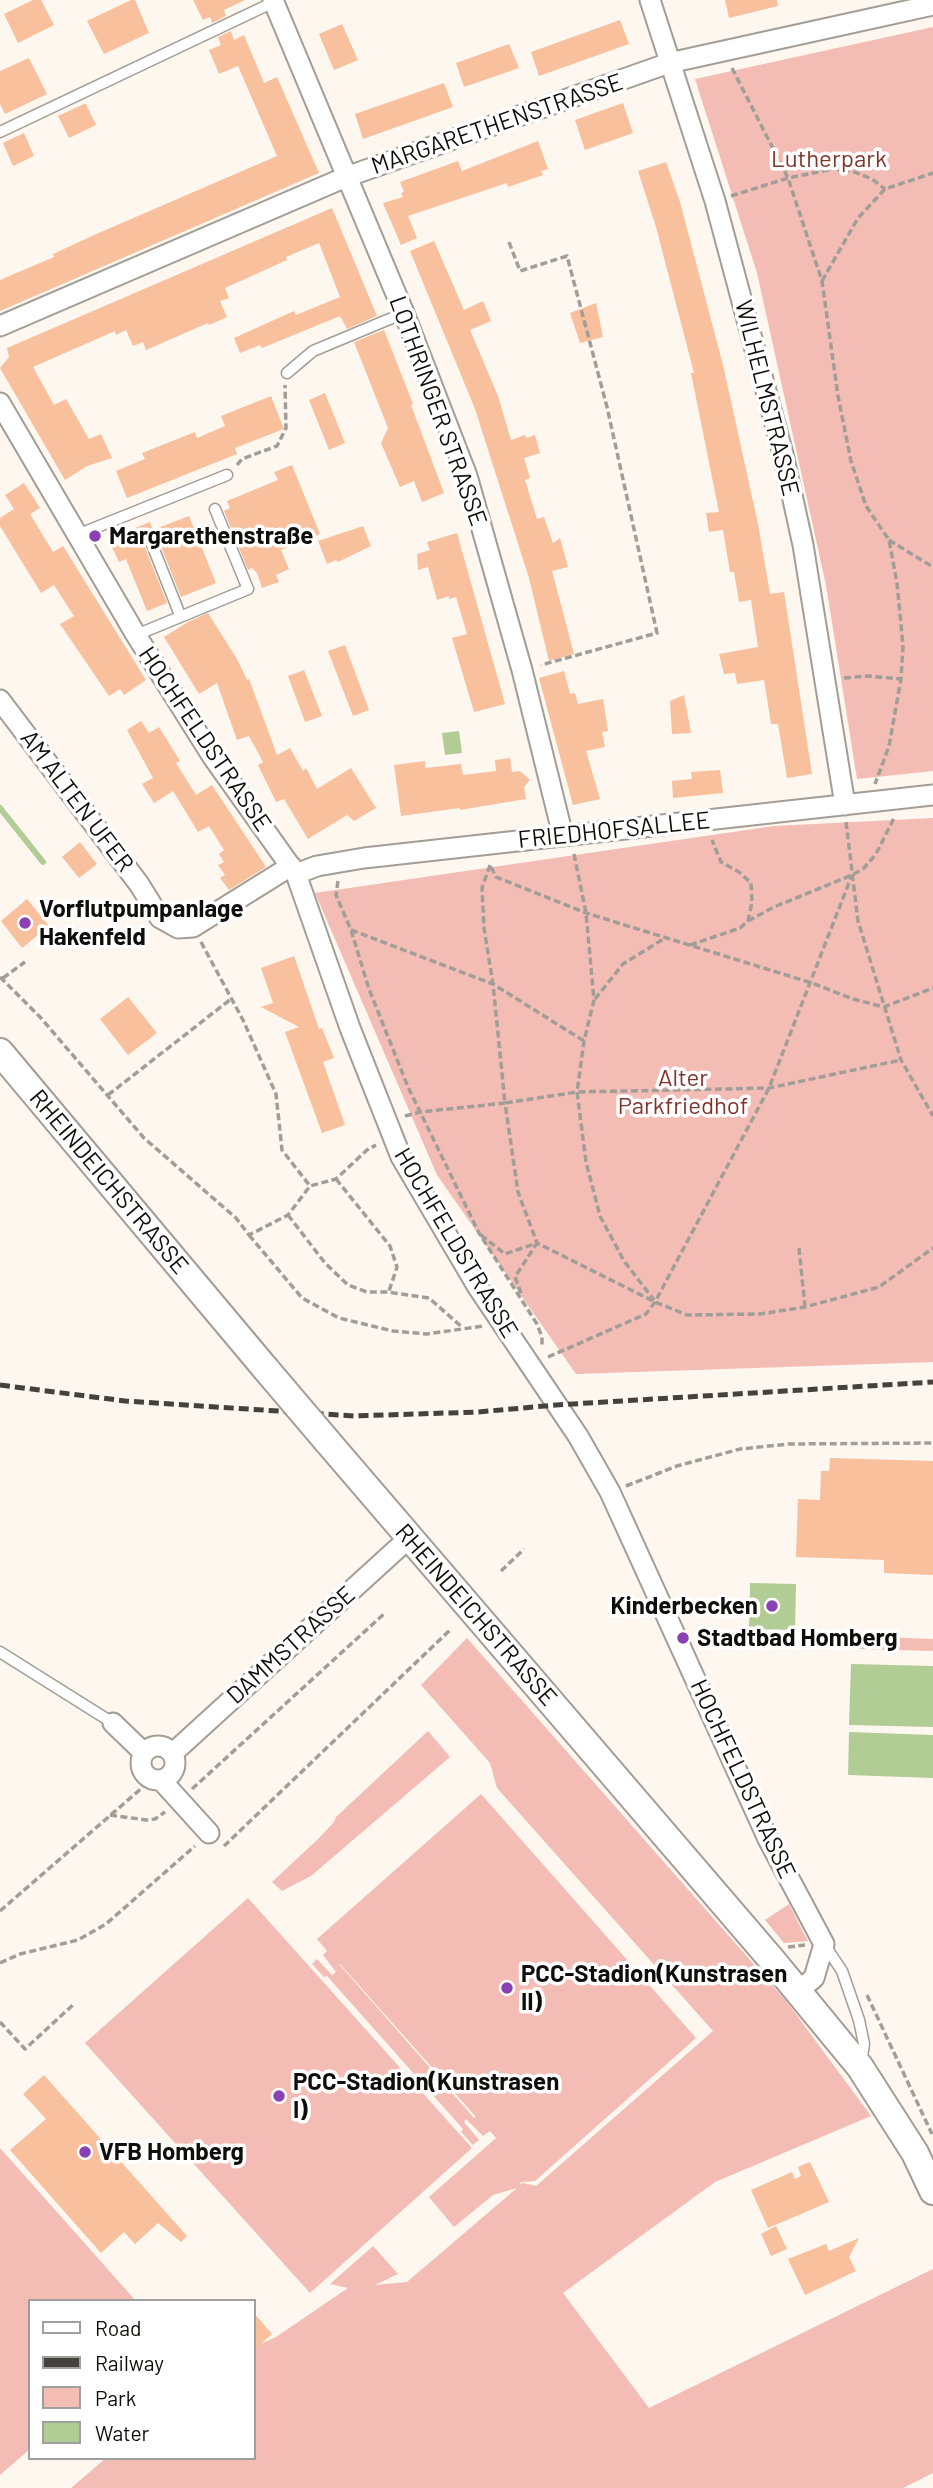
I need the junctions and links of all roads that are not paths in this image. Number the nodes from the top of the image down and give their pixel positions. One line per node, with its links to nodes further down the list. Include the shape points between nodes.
1 (650, 0): 4 (street, WILHELMSTRASSE)
2 (273, 1): 5 (lane); 6 (street, LOTHRINGER STRASSE)
3 (933, 5): 4 (street, MARGARETHENSTRASSE)
4 (669, 63): 6 (street, MARGARETHENSTRASSE); 19 (street, WILHELMSTRASSE, via 715,201 783,454 803,545)
5 (0, 132)
6 (346, 177): 7 (street, LOTHRINGER STRASSE); 8 (street, MARGARETHENSTRASSE)
7 (404, 313): 9 (lane, via 313,351); 20 (street, LOTHRINGER STRASSE, via 467,476)
8 (0, 326)
9 (287, 373)
10 (0, 403): 13 (street, HOCHFELDSTRASSE)
11 (226, 475): 13 (lane)
12 (215, 509): 15 (lane, via 248,589)
13 (77, 535): 16 (street, HOCHFELDSTRASSE)
14 (149, 537): 15 (lane)
15 (180, 615): 16 (lane)
16 (136, 635): 21 (street, HOCHFELDSTRASSE, via 212,756)
17 (0, 700): 21 (street, AM ALTEN UFER, via 160,918 178,928 193,927)
18 (933, 794): 19 (street, FRIEDHOFSALLEE)
19 (845, 805): 20 (street, FRIEDHOFSALLEE)
20 (563, 835): 21 (street, FRIEDHOFSALLEE)
21 (294, 870): 30 (street, HOCHFELDSTRASSE, via 401,1157 477,1286 610,1492 768,1839)
22 (0, 1052): 23 (main road, RHEINDEICHSTRASSE, bridge)
23 (409, 1538): 27 (street, DAMMSTRASSE); 31 (main road, RHEINDEICHSTRASSE)
24 (0, 1652): 25 (lane)
25 (113, 1723): 26 (street)
26 (144, 1753): 27 (street, via 155,1745); 28 (street, via 141,1766)
27 (173, 1753): 28 (street, DAMMSTRASSE, via 175,1767 167,1779)
28 (151, 1781): 29 (street, via 179,1800)
29 (216, 1841)
30 (824, 1944): 31 (street, via 814,1978); 32 (lane, HOCHFELDSTRASSE, via 842,1971 859,2020 864,2044)
31 (798, 1991): 32 (main road, RHEINDEICHSTRASSE)
32 (860, 2067): 33 (main road, RHEINDEICHSTRASSE, via 915,2153)
33 (933, 2191)

